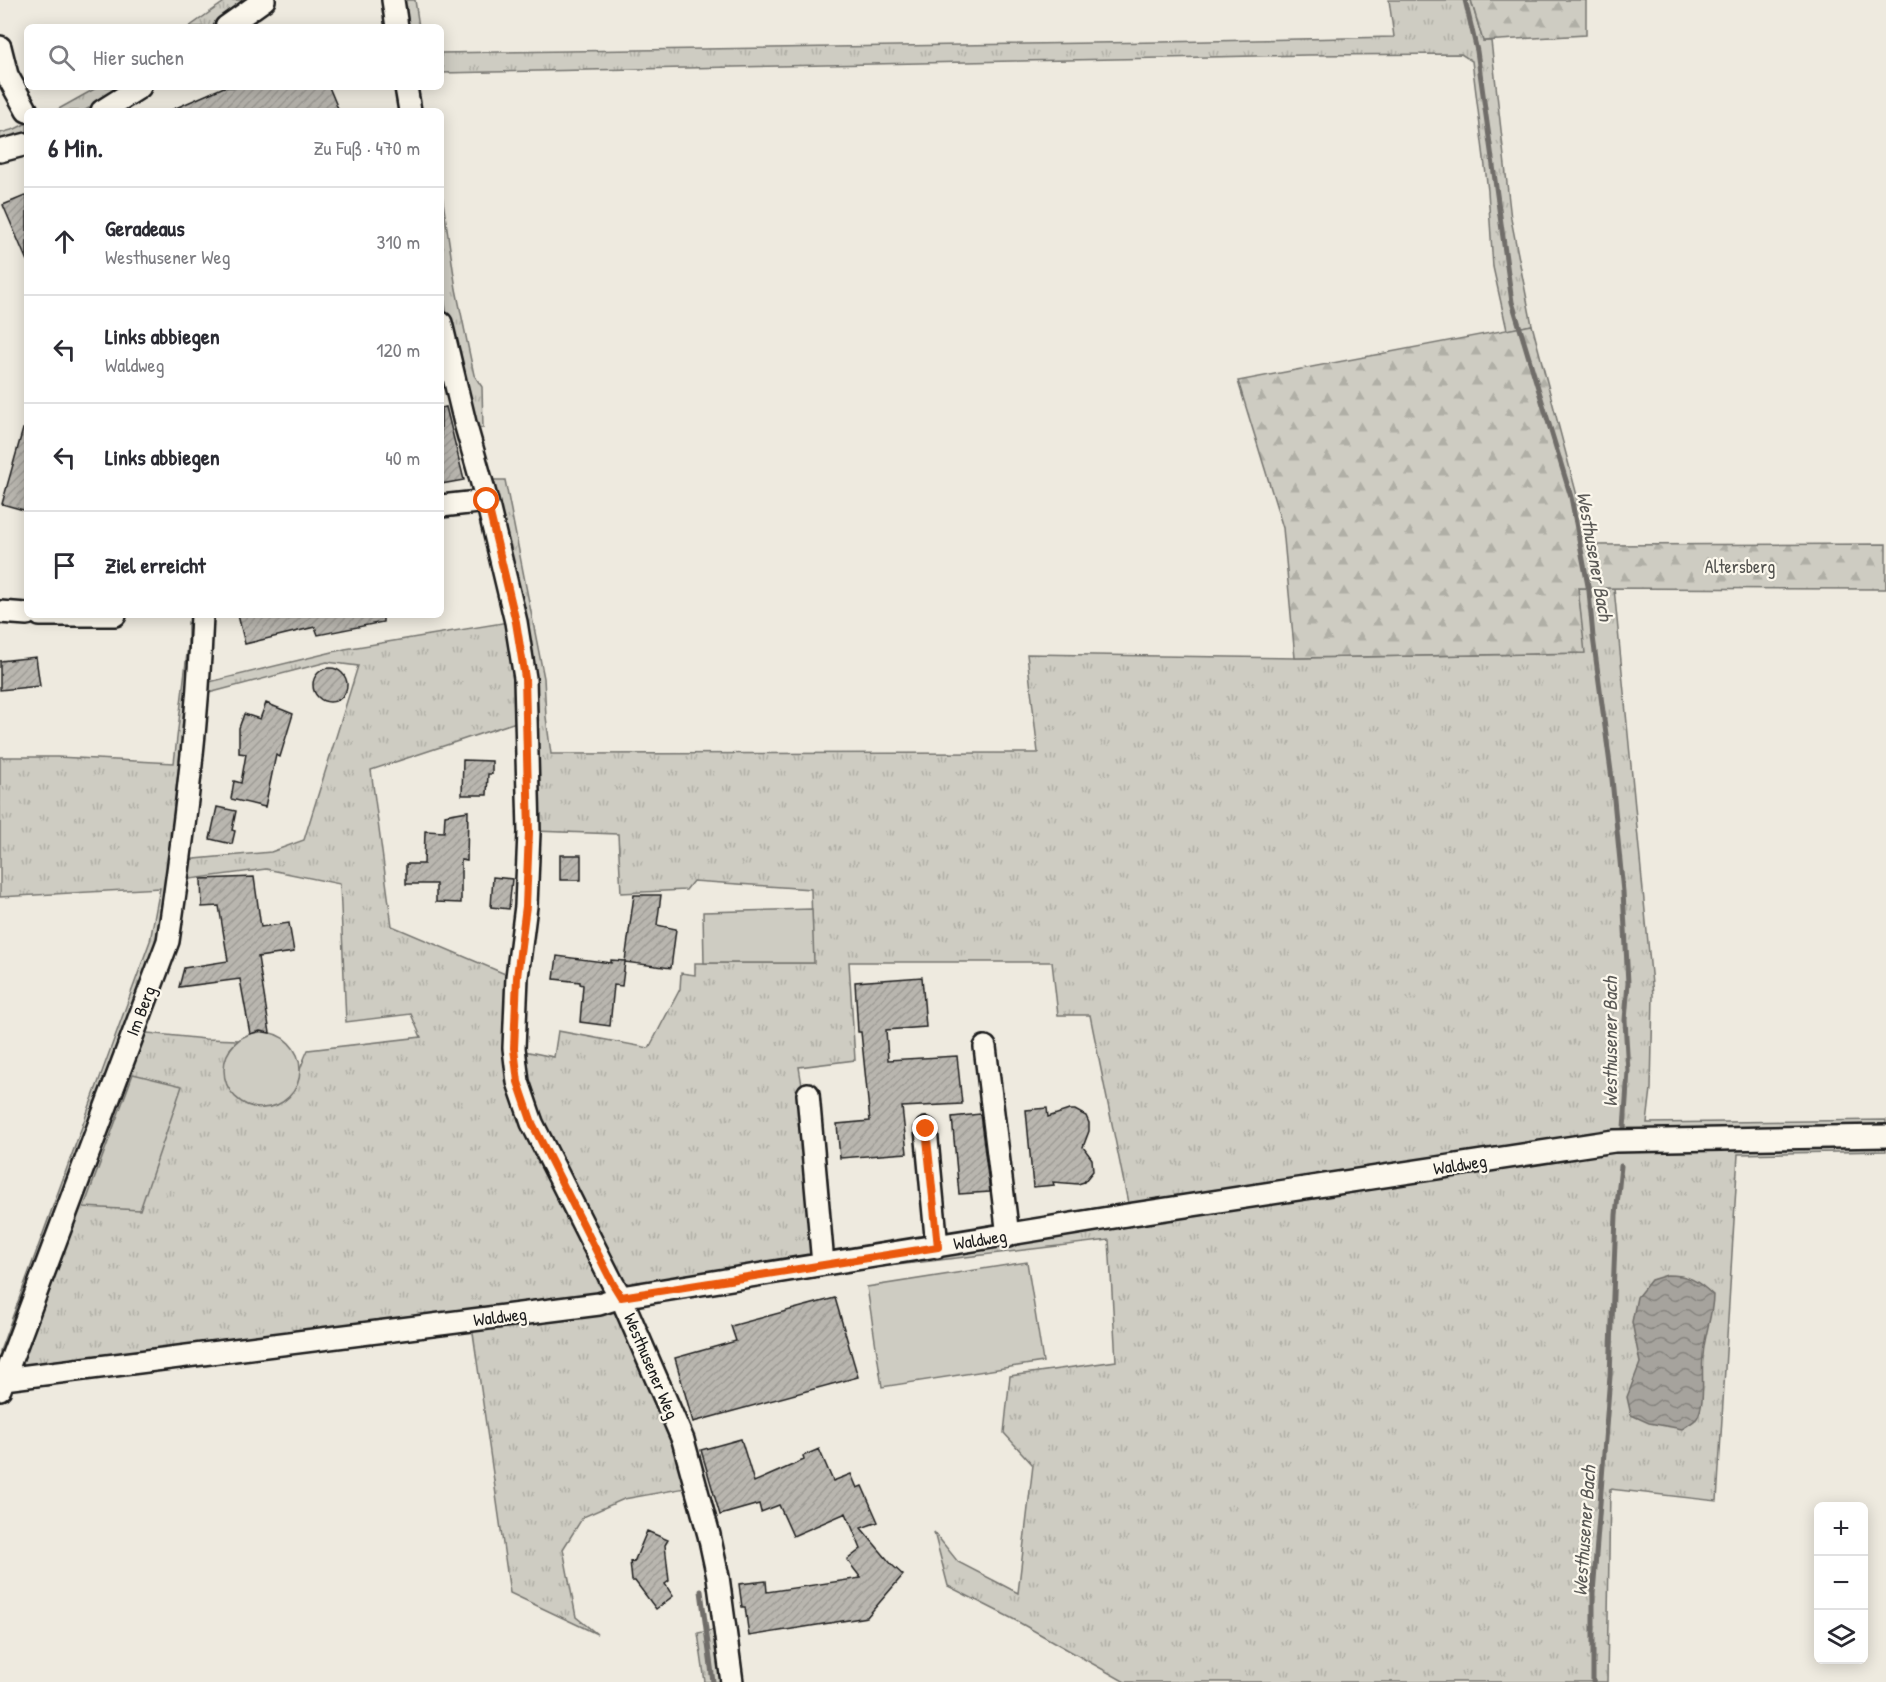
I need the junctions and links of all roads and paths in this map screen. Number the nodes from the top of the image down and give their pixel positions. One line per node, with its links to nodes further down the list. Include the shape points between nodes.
1 (264, 0): 3 (street)
2 (393, 0): 4 (street)
3 (230, 24)
4 (397, 24)
5 (0, 47): 8 (street, via 7,75)
6 (135, 90): 9 (street)
7 (406, 90): 10 (street)
8 (25, 108)
9 (107, 108)
10 (410, 108)
11 (24, 145): 12 (street)
12 (0, 151)
13 (444, 336): 14 (street, Westhusener Weg)
14 (487, 501): 15 (street); 26 (street, Westhusener Weg, via 525,678 529,832 526,906 517,977 514,1048 518,1082 532,1123)
15 (444, 506)
16 (0, 612): 17 (street)
17 (24, 614)
18 (202, 618): 27 (street, Im Berg, via 199,688 168,941)
19 (985, 1047): 23 (street)
20 (808, 1094): 25 (street)
21 (926, 1129): 24 (street)
22 (1886, 1136): 23 (street, Waldweg, via 1614,1141)
23 (1008, 1236): 24 (street, Waldweg)
24 (938, 1247): 25 (street, Waldweg)
25 (823, 1264): 26 (street, Waldweg)
26 (621, 1297): 27 (street, Waldweg, via 599,1304); 28 (street, Westhusener Weg, via 682,1440 718,1577)
27 (2, 1384)
28 (732, 1682)

